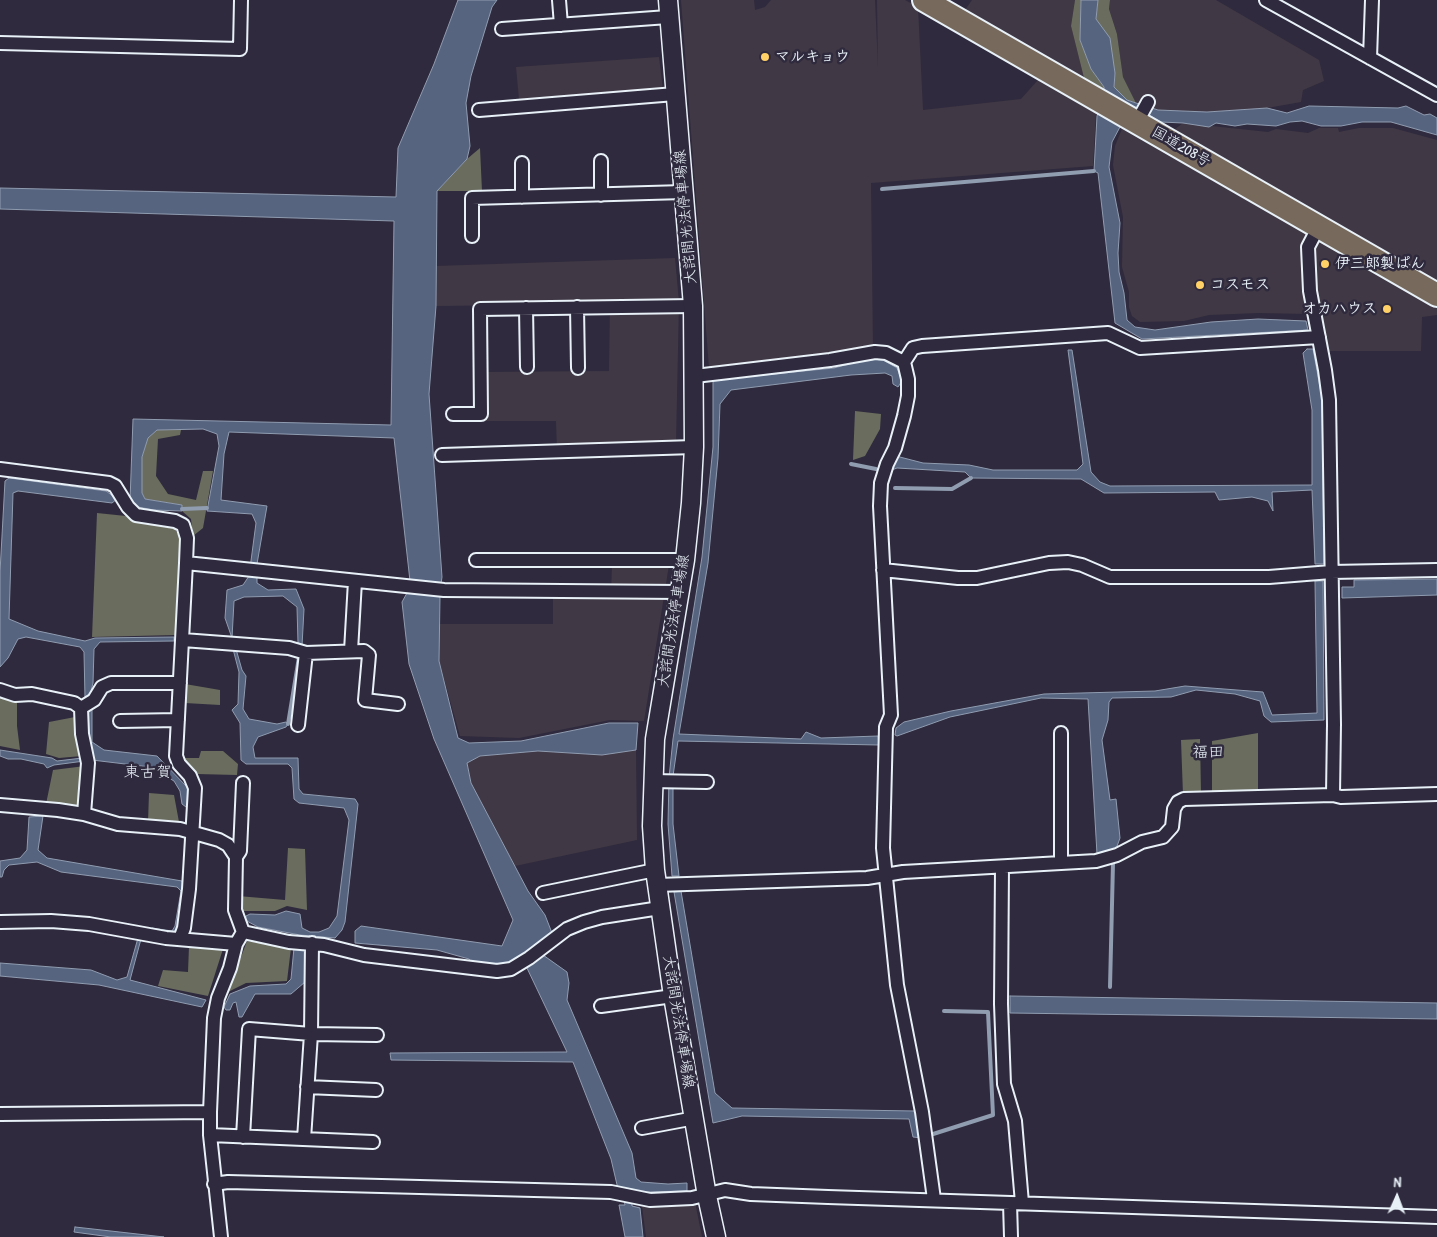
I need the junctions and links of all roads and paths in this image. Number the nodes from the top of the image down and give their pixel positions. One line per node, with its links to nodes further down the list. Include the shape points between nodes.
1 (241, 0): 9 (street, via 240,49)
2 (560, 0): 7 (street)
3 (924, 0): 15 (highway, 国道208号)
4 (1266, 0): 10 (street)
5 (1372, 0): 10 (street)
6 (668, 8): 7 (street); 11 (main road, 大詫間光法停車場線)
7 (561, 25): 8 (street)
8 (502, 29)
9 (0, 43)
10 (1370, 58): 12 (street)
11 (674, 94): 14 (street); 18 (main road, 大詫間光法停車場線)
12 (1437, 95)
13 (1148, 102): 15 (street)
14 (479, 110)
15 (1139, 119): 21 (highway, 国道208号)
16 (600, 161): 19 (street)
17 (522, 163): 20 (street)
18 (684, 192): 19 (street); 24 (main road, 大詫間光法停車場線)
19 (601, 194): 20 (street)
20 (522, 197): 22 (street, via 472,198)
21 (1319, 226): 23 (highway, 国道208号); 27 (street, via 1308,247 1310,290)
22 (472, 236)
23 (1437, 295)
24 (693, 306): 26 (street); 31 (main road, 大詫間光法停車場線)
25 (526, 308): 26 (street); 29 (street); 32 (street, via 480,309 481,414)
26 (577, 308): 30 (street)
27 (1318, 337): 28 (street, via 1140,348 1108,332 922,346 913,348); 41 (street, via 1329,400)
28 (904, 362): 31 (street, via 886,353 875,352); 39 (street, via 908,396 895,448 880,483)
29 (527, 367)
30 (578, 368)
31 (695, 376): 33 (main road, 大詫間光法停車場線)
32 (453, 414)
33 (694, 447): 34 (street); 37 (main road, 大詫間光法停車場線)
34 (442, 455)
35 (0, 469): 38 (street, via 116,486 136,515 183,525 187,538)
36 (476, 560): 37 (street)
37 (685, 560): 43 (main road, 大詫間光法停車場線)
38 (186, 563): 42 (street); 44 (street)
39 (883, 570): 41 (street, via 977,578 1068,562 1110,577 1269,577); 66 (street, via 891,715 886,727)
40 (1437, 570): 41 (street)
41 (1331, 572): 58 (street)
42 (355, 581): 43 (street, via 485,592); 45 (street)
43 (680, 592): 55 (main road, 大詫間光法停車場線, via 655,739)
44 (183, 640): 46 (street, via 289,648); 47 (street)
45 (351, 650): 46 (street); 49 (street, via 364,651 369,655 365,700)
46 (306, 653): 53 (street)
47 (180, 683): 50 (street, via 111,683 102,687 94,700); 51 (street)
48 (0, 690): 50 (street, via 66,701)
49 (398, 704)
50 (81, 708): 61 (street, via 82,734 88,759)
51 (178, 720): 52 (street); 62 (street, via 176,756 195,788)
52 (120, 721)
53 (298, 725)
54 (1061, 733): 64 (street)
55 (664, 781): 56 (street); 67 (main road, 大詫間光法停車場線, via 652,826)
56 (708, 782)
57 (243, 783): 63 (street, via 240,851)
58 (1333, 794): 59 (street, via 1341,797); 64 (street, via 1184,799 1174,809 1172,827 1163,837 1096,861)
59 (1437, 794)
60 (0, 805): 61 (street)
61 (84, 814): 62 (street, via 118,824)
62 (194, 833): 63 (street, via 228,845); 72 (street, via 184,928)
63 (236, 857): 71 (street, via 235,910)
64 (1061, 863): 65 (street)
65 (1002, 866): 66 (street, via 902,872); 92 (street, via 1004,1084 1015,1121)
66 (885, 876): 67 (street); 91 (street, via 897,985 922,1112)
67 (656, 878): 68 (street); 69 (main road, 大詫間光法停車場線)
68 (543, 893)
69 (660, 908): 74 (street, via 584,922 567,929 511,969 498,971 364,955); 75 (main road, 大詫間光法停車場線)
70 (0, 922): 72 (street, via 89,924)
71 (243, 932): 73 (street); 74 (street)
72 (180, 939): 73 (street)
73 (236, 944): 81 (street, via 214,1018)
74 (312, 944): 77 (street)
75 (673, 996): 76 (street); 83 (main road, 大詫間光法停車場線)
76 (601, 1006)
77 (311, 1034): 78 (street); 79 (street); 86 (street, via 249,1029)
78 (377, 1035)
79 (307, 1087): 80 (street); 87 (street)
80 (376, 1090)
81 (210, 1112): 82 (street); 85 (street)
82 (0, 1114)
83 (694, 1118): 84 (street); 90 (main road, 大詫間光法停車場線)
84 (642, 1128)
85 (210, 1135): 86 (street); 89 (street)
86 (243, 1137): 87 (street)
87 (304, 1139): 88 (street)
88 (374, 1142)
89 (214, 1184): 90 (street, via 611,1192 650,1200); 94 (street)
90 (708, 1196): 91 (street, via 724,1190); 95 (main road, 大詫間光法停車場線)
91 (934, 1200): 92 (street)
92 (1016, 1203): 93 (street); 96 (street)
93 (1437, 1217)
94 (221, 1237)
95 (716, 1237)
96 (1011, 1237)

